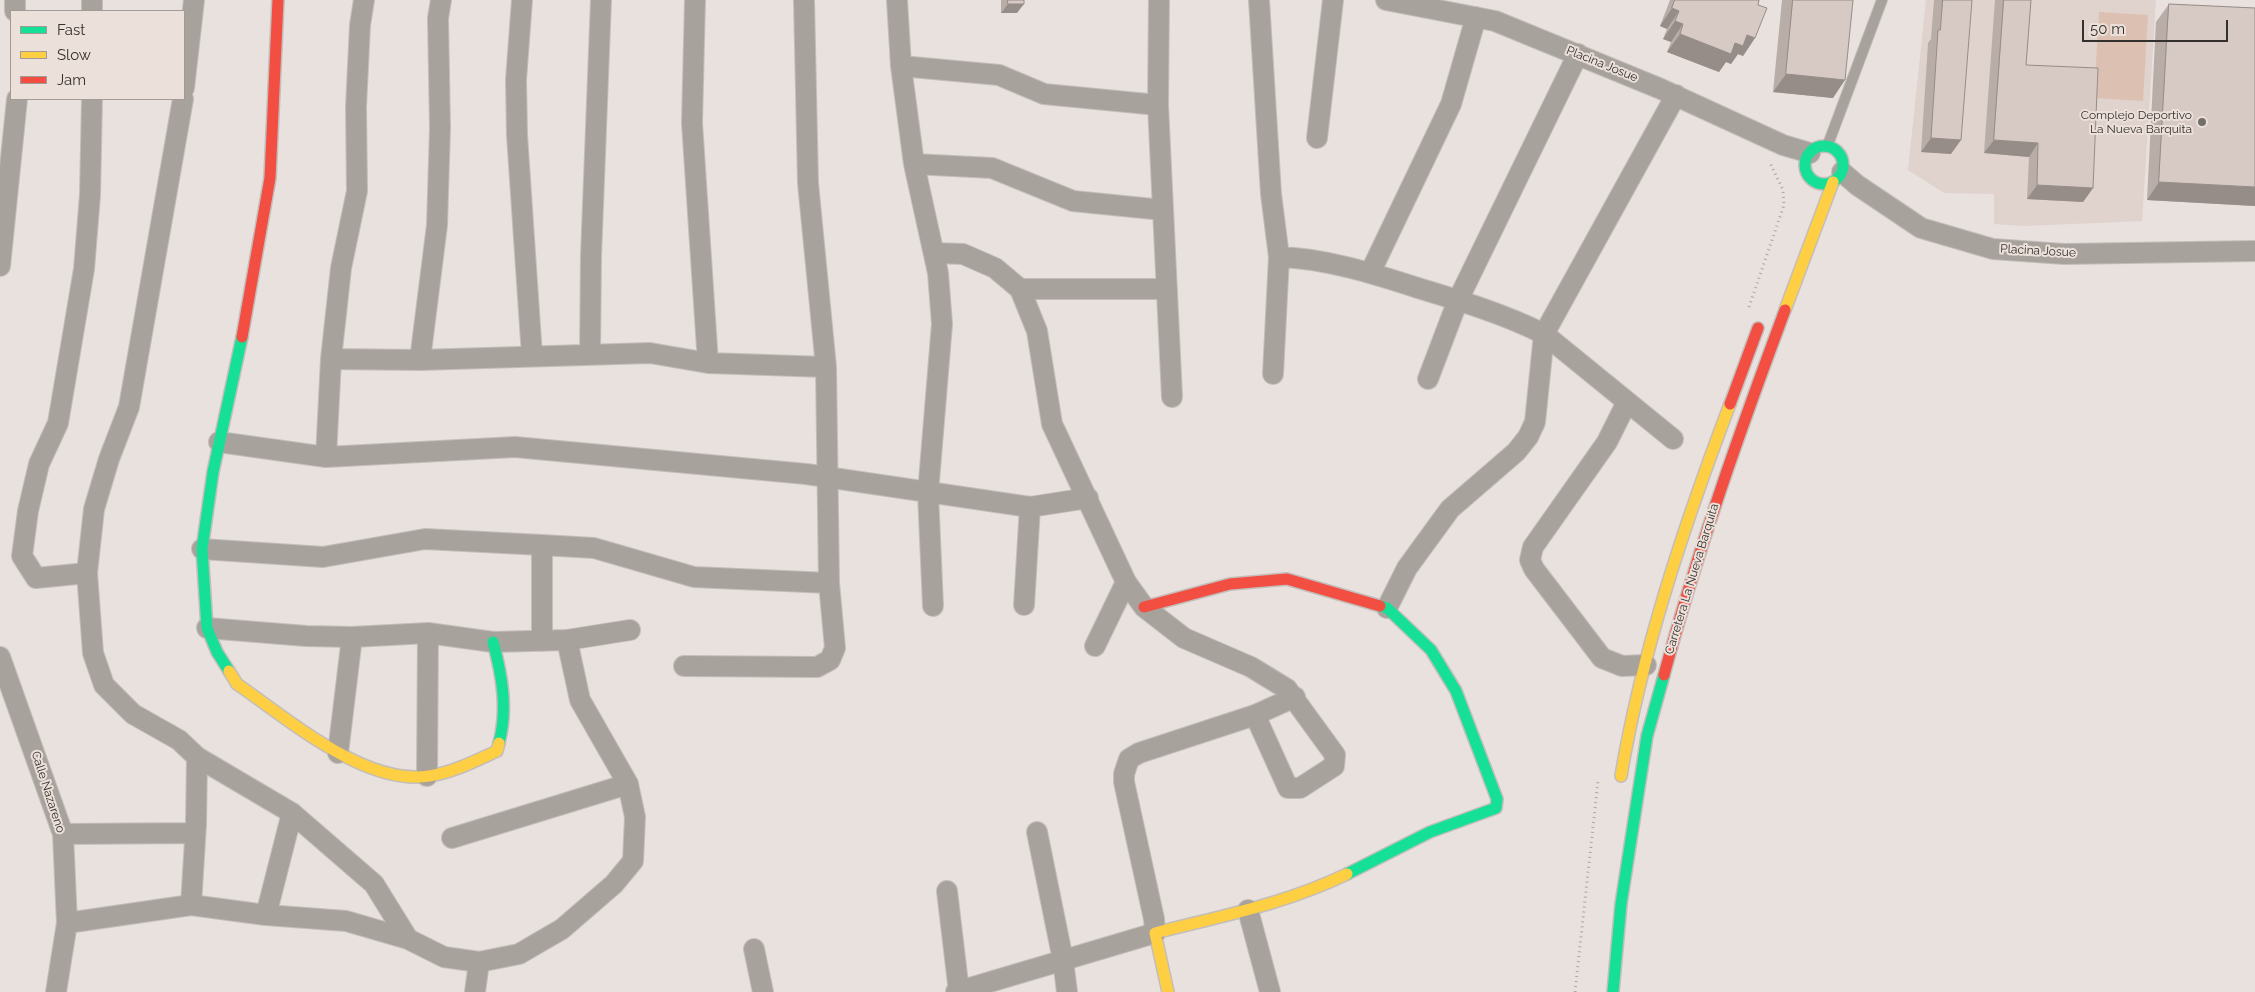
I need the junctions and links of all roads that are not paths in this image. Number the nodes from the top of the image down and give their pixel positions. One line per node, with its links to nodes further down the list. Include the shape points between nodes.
1 (194, 0): 18 (street)
2 (278, 0): 50 (street, via 270,178 243,332)
3 (364, 0): 41 (street, via 356,107 357,191 341,268)
4 (442, 0): 42 (street, via 438,18 440,128 437,225)
5 (522, 0): 40 (street, via 516,80 517,135)
6 (601, 0): 39 (street)
7 (695, 0): 43 (street, via 692,123)
8 (804, 0): 44 (street, via 808,183)
9 (897, 0): 17 (street)
10 (1159, 0): 23 (street)
11 (1259, 0): 31 (street, via 1270,194)
12 (1333, 0): 24 (street)
13 (1386, 0): 15 (street, Placina Josue)
14 (1882, 0): 25 (lane)
15 (1476, 17): 16 (street, Placina Josue, via 1495,21); 33 (street, via 1451,104)
16 (1578, 54): 19 (street, Placina Josue); 36 (street)
17 (901, 66): 23 (street, via 999,75 1044,94); 26 (street)
18 (185, 79)
19 (1676, 95): 25 (street, Placina Josue, via 1783,145); 38 (street)
20 (17, 100): 32 (street)
21 (92, 100): 58 (street, via 90,195 84,269 58,423 39,464 22,556 36,578)
22 (182, 100): 58 (street, via 129,407 94,509)
23 (1158, 105): 28 (street)
24 (1316, 138)
25 (1818, 150): 27 (street, via 1837,151 1841,156 1843,167); 27 (street, via 1806,165 1813,186 1828,184)
26 (914, 164): 28 (street, via 992,168 1073,201); 30 (street)
27 (1838, 177): 29 (street, Placina Josue, via 1856,185 1921,228 1993,249 2064,254); 105 (street, Carretera La Nueva Barquita, via 1726,469 1682,603 1647,736 1621,904)
28 (1163, 210): 35 (street)
29 (2255, 251)
30 (935, 254): 34 (street, via 963,254 995,268); 53 (street, via 942,324)
31 (1279, 257): 33 (street); 45 (street)
32 (0, 266)
33 (1370, 273): 36 (street)
34 (1020, 289): 35 (street); 54 (street, via 1037,331 1052,424)
35 (1167, 290): 47 (street)
36 (1458, 300): 38 (street, via 1493,311); 46 (street)
37 (1762, 318): 74 (street, Carretera La Nueva Barquita, via 1706,464 1663,597)
38 (1544, 334): 48 (street); 64 (street, via 1535,422 1528,438 1450,509 1407,568)
39 (590, 354): 40 (street); 43 (street, via 650,353)
40 (532, 356): 42 (street)
41 (331, 359): 42 (street); 51 (street)
42 (420, 360)
43 (708, 363): 44 (street)
44 (826, 367): 52 (street)
45 (1272, 374)
46 (1428, 379)
47 (1172, 396)
48 (1627, 402): 49 (street); 74 (street, via 1607,442 1533,547 1530,560 1534,570 1602,658 1622,666)
49 (1673, 439)
50 (219, 442): 51 (street); 57 (street)
51 (326, 457): 52 (street, via 515,447 796,473)
52 (828, 479): 53 (street); 60 (street)
53 (928, 493): 55 (street); 62 (street)
54 (1088, 498): 55 (street); 59 (street)
55 (1030, 507): 61 (street)
56 (542, 545): 57 (street, via 425,539 323,557); 60 (street, via 594,548 694,577); 70 (street)
57 (202, 549): 65 (street)
58 (87, 573): 79 (street, via 93,653 104,685 132,714 179,740)
59 (1126, 582): 63 (street); 72 (street)
60 (829, 583): 75 (street, via 835,648 830,660 817,667)
61 (1024, 605)
62 (933, 606)
63 (1144, 607): 64 (street, via 1230,584 1287,580); 76 (street, via 1184,638 1251,667)
64 (1387, 608): 90 (street, via 1431,650 1456,691 1497,799 1496,808 1421,836 1291,898)
65 (207, 628): 68 (street); 78 (street, via 217,652 237,684)
66 (630, 630): 69 (street)
67 (428, 634): 68 (street); 71 (street); 80 (street)
68 (352, 637): 78 (street)
69 (567, 640): 70 (street); 81 (street, via 580,700)
70 (542, 641): 71 (street)
71 (493, 642): 80 (street, via 500,667 504,710 497,751 455,770)
72 (1095, 646)
73 (0, 657): 86 (street, Calle Nazareno)
74 (1646, 665): 82 (street, Carretera La Nueva Barquita, via 1628,734)
75 (684, 666)
76 (1295, 697): 77 (street); 77 (street, via 1335,755 1334,766 1300,788 1288,788)
77 (1256, 715): 93 (street, via 1129,759 1124,782)
78 (338, 753): 80 (street, via 379,772)
79 (197, 757): 83 (street); 84 (street)
80 (427, 776)
81 (628, 784): 87 (street); 97 (street, via 635,817 633,861 562,929 519,954)
82 (1620, 790)
83 (292, 813): 91 (street); 94 (street, via 374,884)
84 (195, 832): 86 (street); 89 (street)
85 (1037, 832): 96 (street)
86 (63, 834): 92 (street, Calle Nazareno)
87 (452, 838)
88 (947, 891): 101 (street)
89 (191, 906): 91 (street); 92 (street)
90 (1248, 910): 93 (street); 104 (street)
91 (266, 915): 94 (street, via 346,921)
92 (67, 923): 98 (street, Calle Nazareno)
93 (1155, 933): 96 (street); 103 (street)
94 (408, 939): 97 (street, via 444,957)
95 (754, 949): 100 (street)
96 (1063, 960): 101 (street); 102 (street)
97 (479, 962): 99 (street)
98 (56, 992)
99 (475, 992)
100 (763, 992)
101 (958, 992)
102 (1067, 992)
103 (1168, 992)
104 (1270, 992)
105 (1613, 992)

